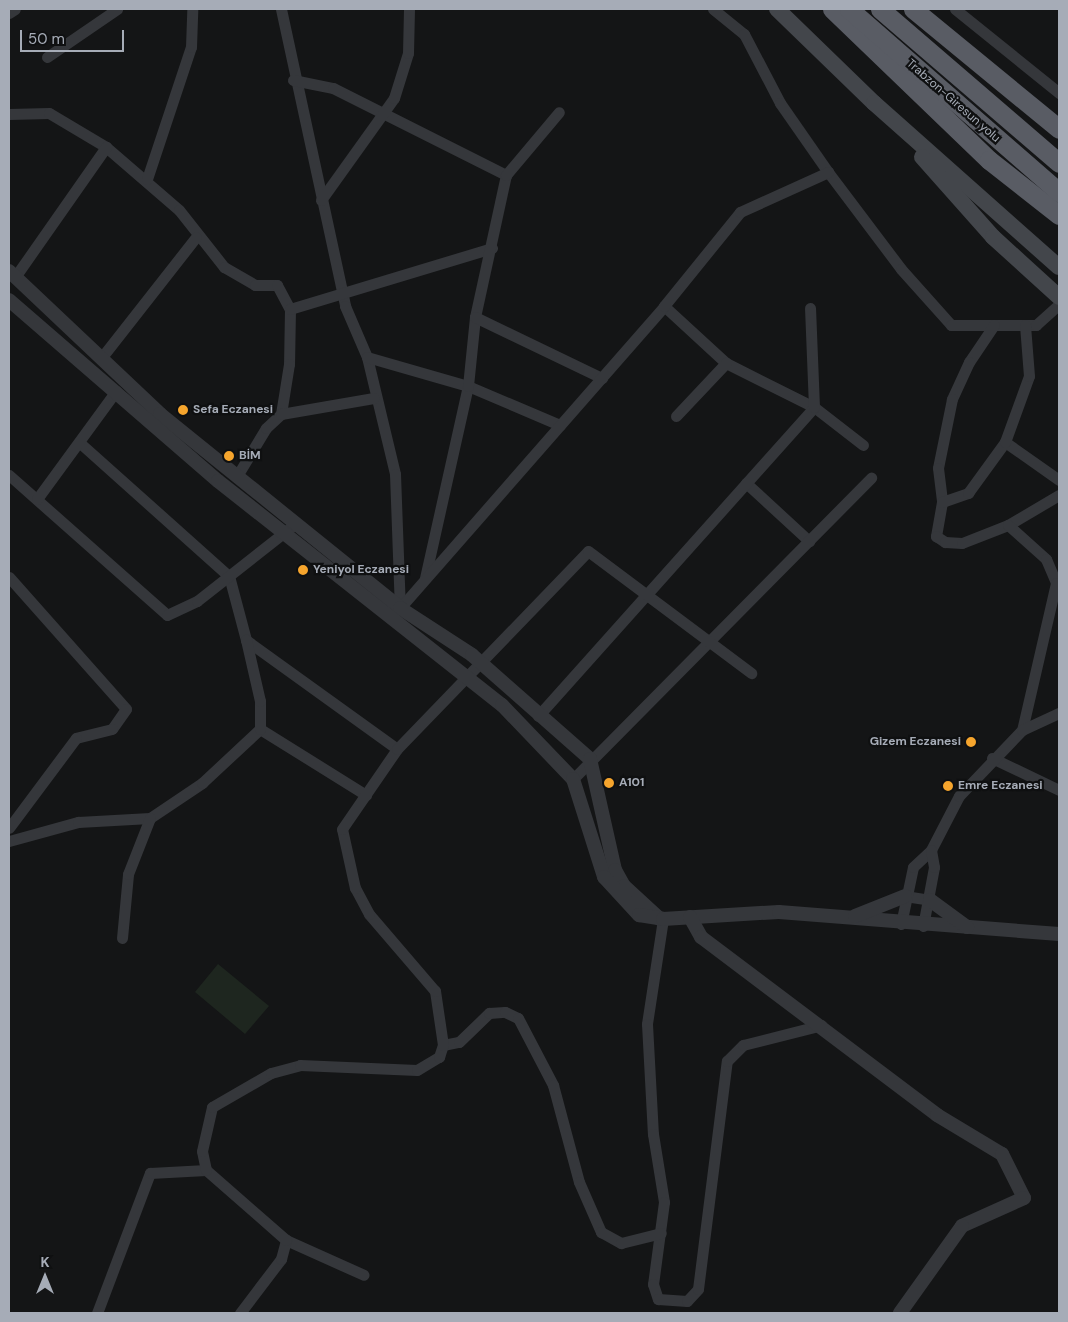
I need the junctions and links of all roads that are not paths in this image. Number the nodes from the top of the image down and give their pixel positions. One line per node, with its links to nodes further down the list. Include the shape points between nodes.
1 (15, 9): 13 (street)
2 (117, 9): 14 (street)
3 (192, 9): 26 (street, via 191,47)
4 (281, 9): 15 (street)
5 (409, 9): 18 (street, via 408,53)
6 (713, 9): 24 (street, via 744,34 780,103)
7 (777, 9): 17 (main road)
8 (832, 9): 29 (highway, via 989,160)
9 (849, 9): 27 (highway, Trabzon-Giresun yolu, via 956,106)
10 (880, 9): 23 (highway, Trabzon-Giresun yolu, via 968,89)
11 (913, 9): 21 (highway)
12 (955, 9): 16 (street)
13 (9, 13)
14 (48, 57)
15 (293, 80): 18 (street, via 333,88); 28 (street)
16 (1059, 93)
17 (874, 103): 32 (main road); 35 (main road, via 993,237)
18 (385, 112): 25 (street); 28 (street)
19 (559, 112): 25 (street)
20 (9, 114): 22 (street, via 49,112)
21 (1059, 129)
22 (106, 147): 26 (street); 33 (street)
23 (1059, 163)
24 (828, 172): 38 (street, via 740,212); 42 (street, via 902,269 952,325)
25 (506, 175): 31 (street)
26 (147, 179): 30 (street, via 179,210)
27 (1059, 192)
28 (321, 200): 34 (street)
29 (1059, 215)
30 (196, 237): 40 (street, via 232,271 255,285 277,285); 45 (street)
31 (492, 248): 34 (street); 41 (street)
32 (1059, 267)
33 (12, 274): 45 (street)
34 (342, 292): 40 (street); 44 (street)
35 (1059, 297)
36 (9, 300): 49 (street)
37 (1059, 304): 43 (street, via 1036,325)
38 (664, 306): 46 (street); 47 (street)
39 (810, 308): 51 (street)
40 (290, 309): 52 (street, via 289,364)
41 (475, 317): 47 (street); 48 (street)
42 (994, 325): 43 (street); 65 (street, via 969,362 952,399 938,468)
43 (1025, 325): 55 (street, via 1029,376)
44 (367, 356): 48 (street); 50 (street)
45 (102, 357): 59 (street, via 160,414)
46 (726, 363): 51 (street); 53 (street)
47 (602, 378): 54 (street)
48 (468, 386): 54 (street); 72 (street)
49 (116, 391): 56 (street); 68 (street)
50 (374, 398): 52 (street); 74 (street, via 395,474)
51 (814, 407): 57 (street); 62 (street)
52 (281, 414): 59 (street, via 266,428)
53 (676, 416)
54 (560, 425): 72 (street)
55 (1005, 442): 61 (street); 65 (street, via 968,493)
56 (80, 443): 64 (street); 70 (street)
57 (863, 444)
58 (9, 475): 64 (street)
59 (236, 476): 66 (street)
60 (871, 478): 69 (street)
61 (1059, 480)
62 (746, 483): 69 (street); 73 (street)
63 (1059, 495): 67 (street)
64 (37, 499): 70 (street, via 167,615 197,601)
65 (942, 502): 67 (street, via 936,536 945,542 962,543)
66 (295, 524): 68 (street); 74 (street)
67 (1008, 525): 83 (street, via 1046,559 1056,584)
68 (284, 533): 70 (street); 79 (street)
69 (809, 541): 76 (street)
70 (229, 576): 75 (street)
71 (9, 577): 91 (street, via 126,709 112,729 76,738)
72 (425, 580): 74 (street)
73 (646, 594): 76 (street); 77 (street, via 588,550); 81 (street)
74 (400, 608): 77 (street)
75 (246, 640): 82 (street, via 260,701); 84 (street)
76 (710, 644): 78 (street); 86 (street)
77 (478, 661): 79 (street); 81 (street)
78 (751, 673)
79 (464, 675): 84 (street); 87 (street, via 502,705)
80 (1059, 713): 83 (street)
81 (538, 716): 86 (street)
82 (260, 729): 89 (street); 90 (street, via 202,783)
83 (1022, 730): 85 (street)
84 (397, 749): 89 (street)
85 (992, 758): 88 (street); 93 (street, via 959,796)
86 (590, 760): 87 (street); 98 (street, via 615,870 624,886)
87 (573, 779): 98 (street, via 604,876 639,915)
88 (1059, 790)
89 (366, 795): 105 (street, via 342,829 355,888 369,914 435,991)
90 (150, 818): 92 (street, via 78,822); 103 (street, via 128,874)
91 (9, 828)
92 (9, 840)
93 (931, 850): 94 (street, via 913,867); 95 (street, via 934,867)
94 (905, 896): 95 (street); 97 (street); 99 (street)
95 (930, 900): 100 (street); 101 (street)
96 (690, 917): 97 (street, via 779,912); 98 (street); 104 (street, via 701,937)
97 (849, 918): 99 (street)
98 (661, 919): 107 (street, via 648,1024 653,1134 664,1202)
99 (901, 924): 100 (street)
100 (924, 926): 101 (street)
101 (970, 929): 102 (street)
102 (1059, 934)
103 (122, 938)
104 (822, 1025): 107 (street, via 744,1045 727,1061 698,1289 687,1301 663,1301 654,1294); 112 (street, via 937,1115 1002,1154 1024,1198 962,1226)
105 (443, 1045): 106 (street, via 439,1057 418,1070 300,1065 271,1073 226,1094 212,1107 205,1124 202,1151); 107 (street, via 458,1042 489,1013 505,1012 518,1018 553,1085 580,1182 601,1232 621,1243)
106 (206, 1170): 108 (street); 110 (street, via 150,1173)
107 (662, 1233)
108 (286, 1240): 109 (street); 111 (street, via 281,1259)
109 (364, 1275)
110 (97, 1313)
111 (240, 1313)
112 (900, 1313)

